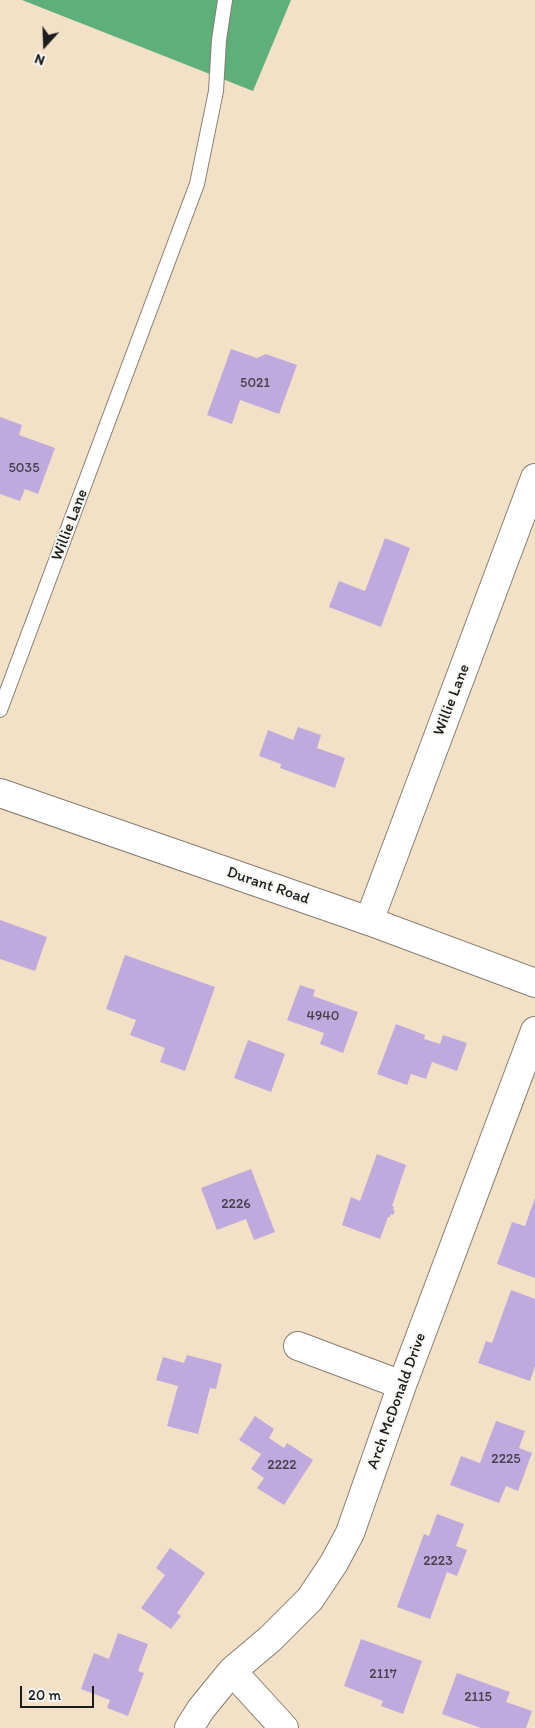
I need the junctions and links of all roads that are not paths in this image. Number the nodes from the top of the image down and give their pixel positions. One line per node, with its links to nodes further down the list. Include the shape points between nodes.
1 (225, 0): 3 (lane, Willie Lane, via 216,91 197,184)
2 (535, 478): 5 (street, Willie Lane)
3 (0, 710)
4 (0, 793): 5 (street, Durant Road)
5 (368, 921): 6 (street, Durant Road)
6 (535, 983)
7 (535, 1031): 9 (street, Arch McDonald Drive)
8 (298, 1346): 9 (street)
9 (402, 1386): 10 (street, Arch McDonald Drive, via 350,1533 334,1563 310,1599)
10 (232, 1671): 11 (street, Arch McDonald Drive, via 200,1709); 12 (street)
11 (189, 1728)
12 (284, 1728)

